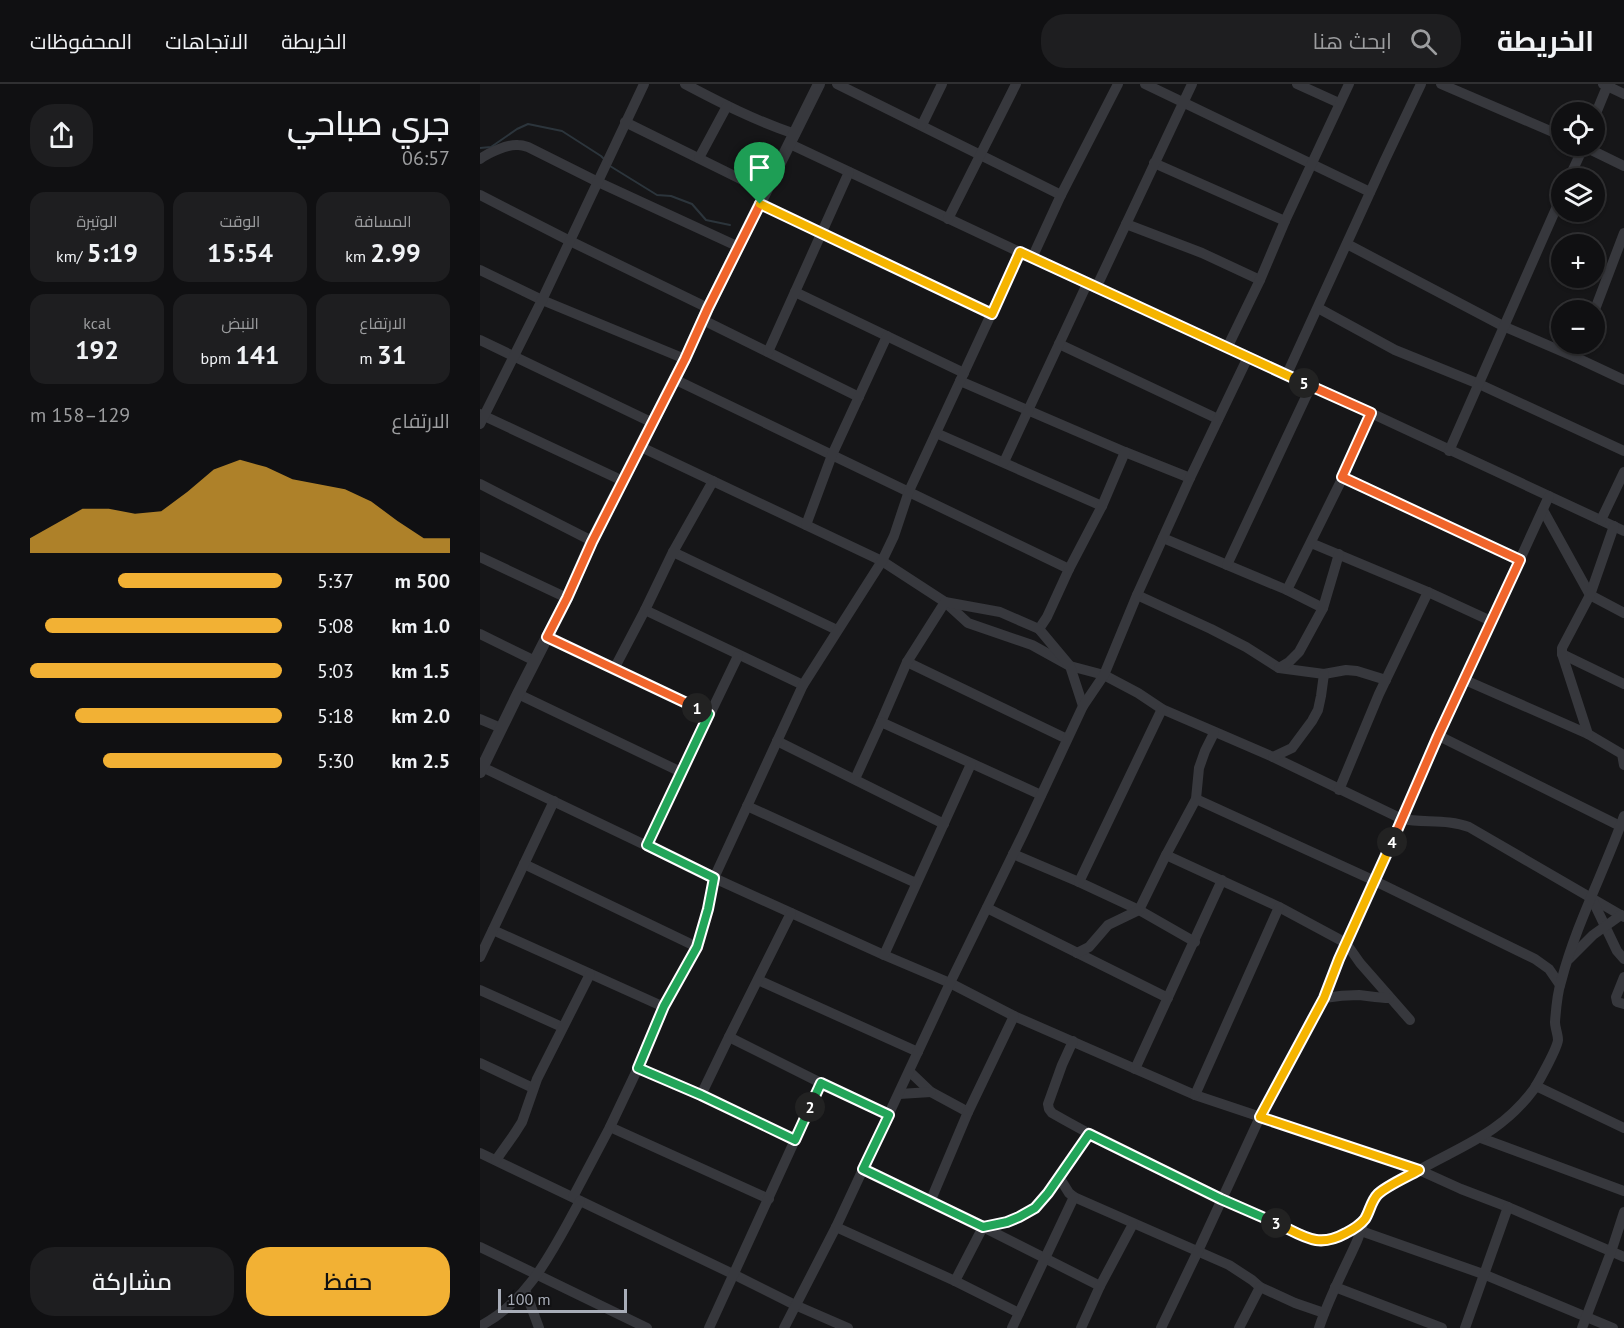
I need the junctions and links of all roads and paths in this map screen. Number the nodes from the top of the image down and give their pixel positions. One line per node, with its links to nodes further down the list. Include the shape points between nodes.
1 (644, 84): 22 (street)
2 (686, 84): 21 (street)
3 (819, 84): 25 (street)
4 (837, 84): 17 (street)
5 (868, 84): 17 (street)
6 (942, 84): 23 (street)
7 (1016, 84): 26 (street)
8 (1118, 84): 38 (street)
9 (1145, 84): 18 (street)
10 (1192, 84): 18 (street)
11 (1297, 84): 20 (street)
12 (1349, 84): 20 (street)
13 (1421, 84): 36 (street)
14 (1441, 84): 24 (street)
15 (1606, 85): 16 (street); 19 (street)
16 (1624, 94)
17 (862, 96): 23 (street)
18 (1183, 102): 30 (street); 31 (street)
19 (1600, 102)
20 (1339, 103): 31 (street)
21 (727, 106): 25 (street); 28 (street)
22 (625, 122): 28 (street); 34 (street)
23 (922, 125): 26 (street)
24 (1551, 131)
25 (792, 139): 33 (street); 35 (street)
26 (981, 154): 38 (street); 40 (street)
27 (1604, 156): 32 (street)
28 (699, 158): 35 (street)
29 (480, 159): 34 (street, via 518,144)
30 (1155, 163): 42 (street); 43 (street)
31 (1311, 164): 36 (street); 42 (street)
32 (1624, 166)
33 (849, 172): 40 (street); 45 (street)
34 (598, 182): 46 (street); 48 (street)
35 (765, 191): 39 (street)
36 (1370, 192): 47 (street)
37 (480, 195): 46 (street)
38 (1061, 195): 51 (street)
39 (760, 204): 45 (street); 48 (street)
40 (948, 219): 50 (street)
41 (1551, 219): 62 (street)
42 (1286, 221): 53 (street)
43 (1126, 224): 53 (street); 54 (street)
44 (1624, 233): 49 (street)
45 (821, 234): 55 (street); 60 (street)
46 (570, 241): 56 (street); 58 (street)
47 (1347, 244): 59 (street); 62 (street)
48 (739, 247): 58 (street)
49 (1621, 249): 57 (street)
50 (1020, 252): 51 (street); 60 (street)
51 (1032, 258): 54 (street)
52 (480, 270): 56 (street)
53 (1260, 279): 66 (street)
54 (1092, 286): 65 (street); 66 (street)
55 (795, 292): 63 (street); 67 (street)
56 (542, 300): 69 (street); 72 (street)
57 (1599, 300)
58 (708, 308): 61 (street)
59 (1318, 309): 73 (street); 77 (street, via 1395,350)
60 (992, 314): 74 (street)
61 (703, 320): 67 (street); 72 (street)
62 (1503, 326): 71 (street); 77 (street)
63 (887, 336): 74 (street); 79 (street)
64 (480, 340): 69 (street)
65 (1059, 344): 80 (street); 83 (street)
66 (1227, 348): 70 (street)
67 (768, 352): 79 (street)
68 (1576, 354): 71 (street)
69 (513, 357): 82 (street); 84 (street)
70 (1248, 357): 73 (street); 83 (street)
71 (1575, 357): 76 (street)
72 (685, 359): 75 (street)
73 (1287, 374): 78 (street)
74 (962, 377): 80 (street); 85 (street)
75 (674, 379): 84 (street); 90 (street)
76 (1624, 380)
77 (1479, 384): 87 (street); 88 (street)
78 (1311, 386): 81 (street); 113 (street)
79 (859, 397): 90 (street)
80 (1028, 410): 89 (street); 91 (street)
81 (1371, 413): 87 (street); 93 (street)
82 (481, 418): 96 (street)
83 (1218, 419): 94 (street)
84 (653, 423): 86 (street)
85 (936, 433): 91 (street); 98 (street)
86 (641, 447): 95 (street); 96 (street)
87 (1449, 451): 99 (street)
88 (1624, 451)
89 (1125, 452): 94 (street); 100 (street)
90 (832, 454): 98 (street); 103 (street)
91 (1004, 462): 100 (street)
92 (1624, 472): 102 (street)
93 (1342, 477): 107 (street); 111 (street)
94 (1190, 478): 105 (street)
95 (713, 481): 103 (street); 108 (street)
96 (623, 482): 106 (street)
97 (480, 484): 106 (street)
98 (909, 491): 112 (street); 114 (street)
99 (1549, 496): 101 (street); 102 (street)
100 (1102, 506): 114 (street)
101 (1543, 510): 111 (street); 118 (street)
102 (1600, 520): 104 (street)
103 (806, 525): 112 (street)
104 (1619, 529): 118 (street)
105 (1163, 538): 113 (street); 117 (street)
106 (592, 542): 119 (street)
107 (1311, 543): 109 (street); 115 (street)
108 (673, 552): 122 (street); 126 (street)
109 (1339, 554): 116 (street); 121 (street)
110 (480, 557): 119 (street)
111 (1520, 560): 124 (street)
112 (882, 561): 120 (street); 126 (street)
113 (1227, 565): 115 (street)
114 (1069, 569): 125 (street)
115 (1287, 590): 121 (street)
116 (1428, 592): 124 (street); 138 (street)
117 (1137, 595): 134 (street, via 1211,629); 137 (street)
118 (1590, 595): 123 (street); 129 (street, via 1567,636)
119 (567, 598): 128 (street)
120 (945, 602): 125 (street, via 1000,612); 132 (street); 133 (street, via 968,623 1032,645)
121 (1323, 608): 134 (street, via 1299,652)
122 (645, 610): 130 (street); 135 (street)
123 (1624, 613)
124 (1491, 621): 139 (street)
125 (1039, 628): 133 (street)
126 (837, 630): 141 (street)
127 (480, 634): 131 (street)
128 (547, 637): 131 (street); 135 (street)
129 (1562, 654): 140 (street); 150 (street)
130 (738, 656): 141 (street); 145 (street)
131 (535, 661): 142 (street)
132 (907, 662): 147 (street); 152 (street)
133 (1070, 666): 137 (street); 143 (street)
134 (1279, 668): 136 (street)
135 (614, 669): 145 (street)
136 (1324, 674): 138 (street, via 1357,671); 154 (street, via 1312,721 1292,748)
137 (1104, 675): 143 (street); 144 (street)
138 (1386, 680): 160 (street)
139 (1465, 680): 150 (street); 151 (street)
140 (1624, 684)
141 (803, 685): 153 (street)
142 (518, 694): 148 (street); 158 (street)
143 (1083, 706): 152 (street)
144 (1162, 709): 149 (street); 175 (street)
145 (709, 714): 158 (street)
146 (480, 719): 148 (street)
147 (881, 722): 155 (street); 159 (street)
148 (501, 728): 157 (street)
149 (1214, 733): 154 (street); 162 (street, via 1199,768)
150 (1587, 734): 156 (street, via 1622,754)
151 (1438, 736): 165 (street); 166 (street)
152 (1067, 739): 161 (street)
153 (777, 741): 159 (street); 164 (street)
154 (1273, 757): 160 (street)
155 (971, 764): 161 (street); 167 (street)
156 (1624, 765)
157 (481, 769): 163 (street)
158 (681, 772): 168 (street)
159 (855, 779): 167 (street)
160 (1339, 790): 165 (street)
161 (1041, 795): 169 (street)
162 (1196, 799): 170 (street); 174 (street)
163 (554, 801): 168 (street); 171 (street)
164 (747, 806): 172 (street); 176 (street)
165 (1402, 819): 174 (street); 177 (street, via 1469,826)
166 (1622, 821): 177 (street)
167 (944, 824): 176 (street)
168 (647, 845): 172 (street)
169 (1013, 854): 175 (street); 179 (street)
170 (1166, 855): 173 (street); 180 (street)
171 (524, 864): 184 (street); 187 (street)
172 (714, 878): 181 (street); 187 (street)
173 (1222, 880): 178 (street); 185 (street)
174 (1375, 881): 186 (street); 197 (street, via 1543,963)
175 (1079, 882): 180 (street)
176 (916, 883): 189 (street)
177 (1592, 899): 182 (street); 183 (street); 192 (street)
178 (1279, 907): 186 (street); 220 (street)
179 (987, 908): 188 (street); 196 (street)
180 (1139, 910): 185 (street); 188 (street, via 1108,925 1089,947)
181 (791, 913): 189 (street); 195 (street)
182 (1623, 916): 183 (street)
183 (1605, 925): 191 (street); 192 (street)
184 (493, 930): 190 (street); 193 (street)
185 (1195, 942): 199 (street)
186 (1346, 943): 200 (street); 201 (street)
187 (697, 947): 203 (street)
188 (1077, 953): 199 (street)
189 (884, 955): 196 (street)
190 (480, 957)
191 (1624, 959)
192 (1567, 961): 197 (street)
193 (590, 974): 203 (street); 206 (street)
194 (1624, 977): 202 (street, via 1616,997 1617,1002)
195 (758, 980): 207 (street); 209 (street)
196 (950, 983): 204 (street); 209 (street)
197 (1560, 985): 215 (street, via 1555,1023 1558,1040)
198 (480, 990): 206 (street)
199 (1168, 998): 212 (street)
200 (1324, 998): 201 (street); 223 (street)
201 (1389, 998): 205 (street)
202 (1624, 1004)
203 (664, 1006): 211 (street)
204 (1014, 1016): 208 (street); 221 (street)
205 (1410, 1020)
206 (562, 1028): 216 (street)
207 (729, 1036): 214 (street); 219 (street)
208 (1073, 1041): 212 (street); 226 (street, via 1048,1104 1052,1113)
209 (918, 1052): 213 (street)
210 (480, 1063): 216 (street)
211 (638, 1068): 219 (street); 224 (street)
212 (1135, 1069): 220 (street)
213 (910, 1072): 217 (street); 218 (street)
214 (821, 1083): 222 (street); 228 (street)
215 (1536, 1086): 225 (street); 227 (street, via 1506,1120)
216 (533, 1088): 230 (street, via 522,1122)
217 (931, 1092): 218 (street); 221 (street)
218 (899, 1094): 222 (street)
219 (701, 1095): 228 (street)
220 (1195, 1095): 223 (street)
221 (968, 1112): 239 (street)
222 (889, 1115): 231 (street)
223 (1260, 1117): 232 (street); 238 (street)
224 (610, 1128): 236 (street); 237 (street)
225 (1624, 1128)
226 (1089, 1134): 233 (street); 238 (street)
227 (1480, 1138): 232 (street); 234 (street)
228 (795, 1140): 237 (street)
229 (480, 1153): 230 (street)
230 (496, 1160): 236 (street)
231 (863, 1169): 239 (street); 244 (street)
232 (1419, 1170): 240 (street); 243 (street, via 1378,1194)
233 (1059, 1177): 235 (street); 245 (street, via 1035,1208 1007,1222)
234 (1624, 1191)
235 (1074, 1197): 242 (street); 250 (street)
236 (577, 1199): 251 (street); 253 (street)
237 (769, 1199): 253 (street)
238 (1221, 1199): 243 (street, via 1321,1242); 247 (street)
239 (930, 1202): 245 (street)
240 (1508, 1207): 248 (street); 252 (street)
241 (1624, 1212): 248 (street)
242 (1133, 1224): 247 (street); 255 (street)
243 (1363, 1226): 252 (street); 257 (street)
244 (836, 1227): 254 (street); 259 (street)
245 (983, 1227): 250 (street); 254 (street)
246 (480, 1247): 251 (street)
247 (1198, 1251): 256 (street, via 1237,1270); 273 (street)
248 (1611, 1252): 249 (street); 263 (street)
249 (1624, 1257)
250 (1046, 1258): 255 (street); 260 (street)
251 (538, 1274): 258 (street); 266 (street)
252 (1484, 1274): 263 (street); 277 (street)
253 (735, 1275): 259 (street); 267 (street)
254 (955, 1281): 260 (street)
255 (1100, 1286): 262 (street)
256 (1260, 1287): 261 (street); 274 (street)
257 (1335, 1287): 261 (street); 276 (street)
258 (525, 1290): 264 (street, via 494,1319); 265 (street)
259 (795, 1305): 268 (street); 269 (street)
260 (1019, 1313): 270 (street)
261 (1324, 1313): 275 (street)
262 (1088, 1315): 271 (street); 272 (street)
263 (1584, 1323): 278 (street)
264 (480, 1326)
265 (539, 1328)
266 (647, 1328)
267 (709, 1328)
268 (784, 1328)
269 (848, 1328)
270 (1012, 1328)
271 (1082, 1328)
272 (1094, 1328)
273 (1161, 1328)
274 (1239, 1328)
275 (1319, 1328)
276 (1442, 1328)
277 (1465, 1328)
278 (1613, 1328)

